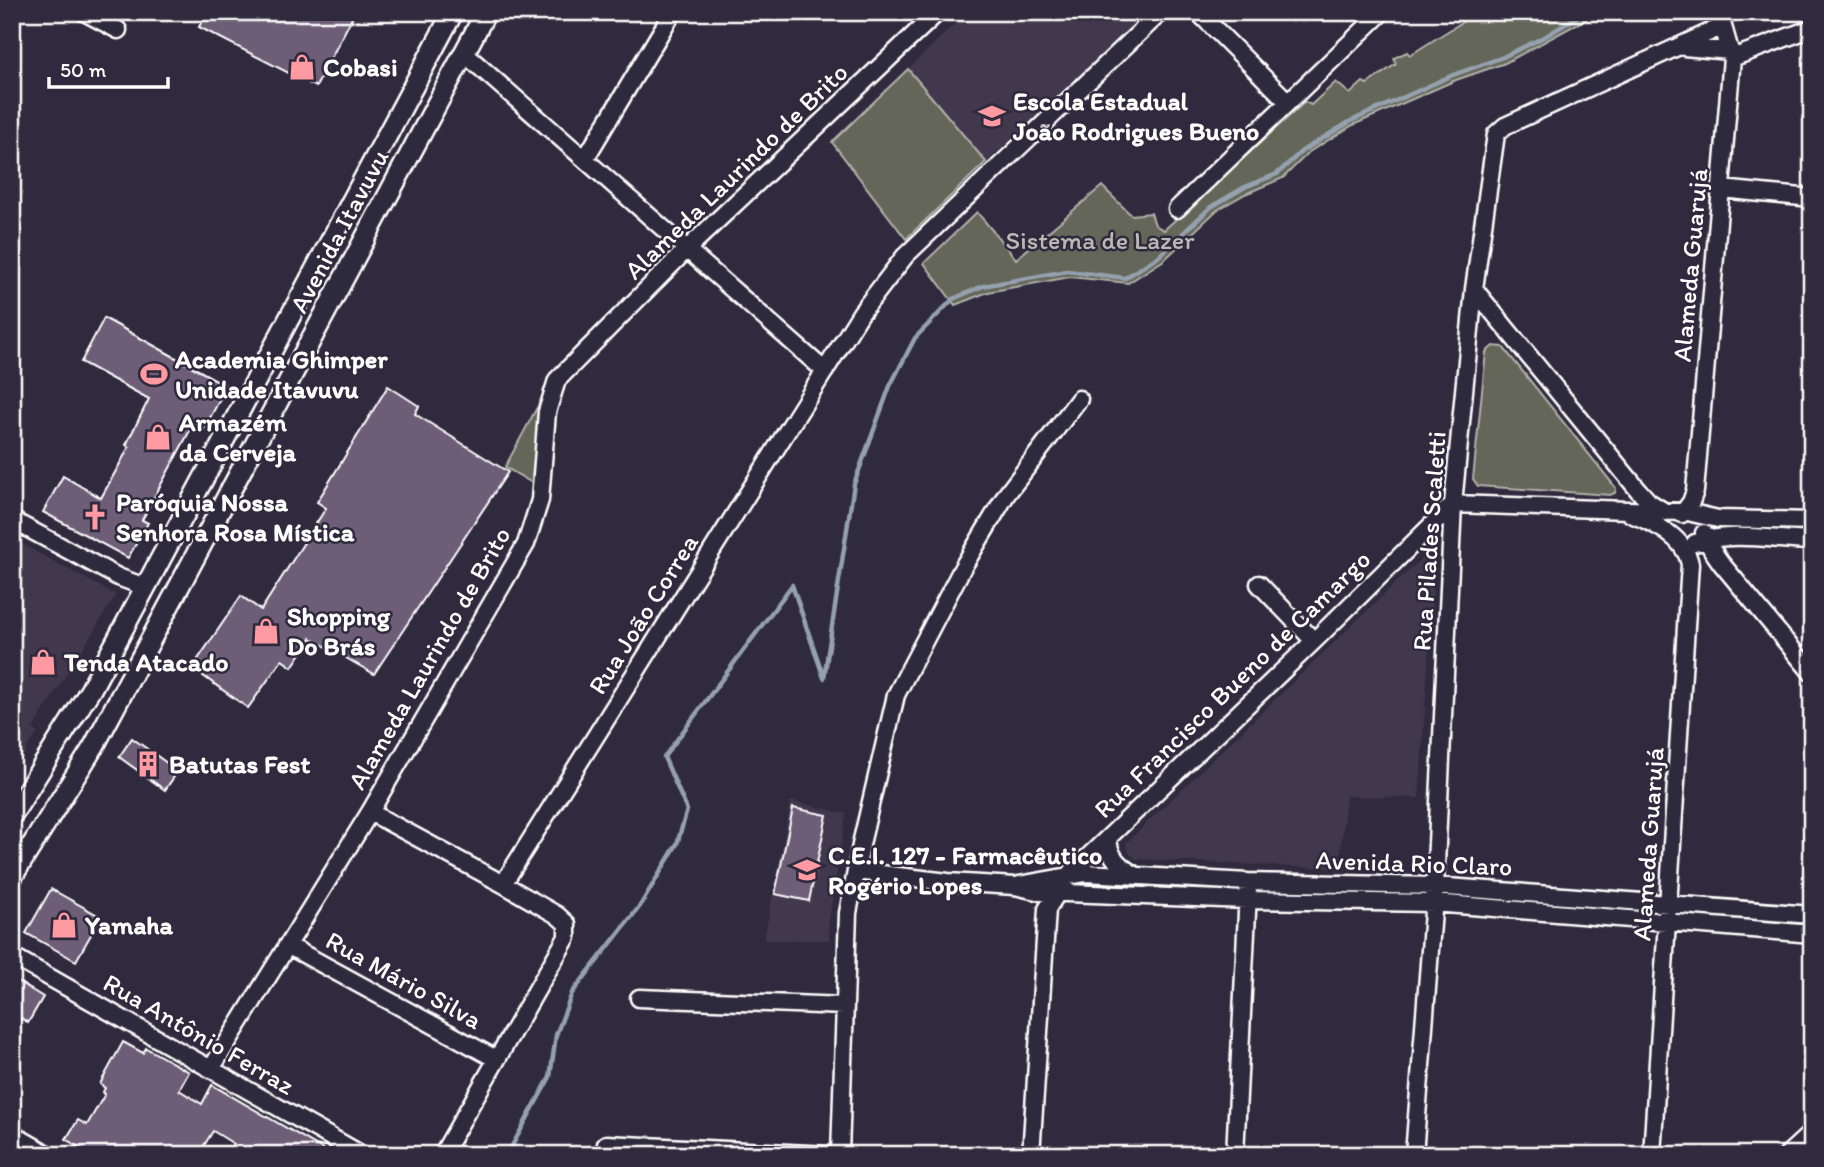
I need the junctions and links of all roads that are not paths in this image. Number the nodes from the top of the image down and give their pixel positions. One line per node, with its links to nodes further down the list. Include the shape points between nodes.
1 (84, 12): 11 (street)
2 (453, 12): 38 (main road, Avenida Itavuvu)
3 (486, 12): 13 (main road, Avenida Itavuvu)
4 (673, 12): 16 (street)
5 (938, 12): 20 (street, Alameda Laurindo de Brito)
6 (1161, 12): 24 (street, Rua João Correa, via 905,256)
7 (1198, 12): 15 (street)
8 (1382, 12): 15 (street)
9 (1721, 19): 12 (street, Rua Pilades Scaletti); 14 (street)
10 (1812, 28): 14 (street)
11 (118, 30)
12 (1678, 47): 14 (street, Rua Pilades Scaletti); 21 (street, Rua Pilades Scaletti, via 1496,134)
13 (464, 53): 16 (street); 36 (main road, Avenida Itavuvu)
14 (1731, 54): 17 (street, Alameda Guarujá)
15 (1288, 102): 19 (street)
16 (585, 159): 20 (street)
17 (1721, 189): 18 (street); 28 (street, Alameda Guarujá, via 1695,492)
18 (1812, 198)
19 (1177, 209)
20 (687, 249): 24 (street); 41 (street, Alameda Laurindo de Brito, via 557,380 547,412 540,500 526,544)
21 (1474, 289): 22 (street); 23 (street, Rua Pilades Scaletti)
22 (1500, 321): 23 (street, via 1480,318); 28 (street, via 1644,496 1657,508)
23 (1470, 328): 26 (street, Rua Pilades Scaletti)
24 (824, 371): 49 (street, Rua João Correa)
25 (1079, 400): 44 (street, via 1006,495 896,695)
26 (1453, 504): 27 (street); 34 (street, Rua Francisco Bueno de Camargo); 35 (street, Rua Pilades Scaletti)
27 (1615, 510): 28 (street); 32 (street, via 1639,517)
28 (1682, 513): 30 (street, via 1718,519); 31 (street, via 1702,518); 32 (street, via 1673,526)
29 (12, 520): 38 (street, via 125,581)
30 (1812, 521)
31 (1702, 539): 32 (street, via 1687,544); 33 (street); 40 (street)
32 (1678, 540): 55 (street, Alameda Guarujá, via 1690,564)
33 (1812, 541)
34 (1411, 546): 35 (street, via 1435,541); 39 (street, Rua Francisco Bueno de Camargo)
35 (1451, 554): 51 (street, Rua Pilades Scaletti)
36 (183, 578): 38 (main road); 47 (main road, Avenida Itavuvu, via 94,746)
37 (1259, 584): 39 (street)
38 (145, 587): 42 (main road, Avenida Itavuvu, via 91,689)
39 (1314, 641): 43 (street, Rua Francisco Bueno de Camargo)
40 (1812, 673)
41 (370, 812): 49 (street); 59 (street, Alameda Laurindo de Brito)
42 (12, 815)
43 (1108, 838): 45 (street, Rua Francisco Bueno de Camargo); 46 (street, via 1115,861)
44 (856, 871): 50 (street, Avenida Rio Claro); 62 (street, via 848,913)
45 (1069, 875): 46 (street, Avenida Rio Claro); 50 (street, Avenida Rio Claro); 52 (street, Rua Francisco Bueno de Camargo)
46 (1135, 875): 48 (street, Avenida Rio Claro)
47 (12, 877)
48 (1248, 882): 51 (street, Avenida Rio Claro); 53 (street)
49 (503, 884): 63 (street, via 557,915 567,925 567,937)
50 (1015, 886): 52 (street, Avenida Rio Claro)
51 (1435, 886): 54 (street, Rua Pilades Scaletti); 55 (street, Avenida Rio Claro)
52 (1056, 893): 53 (street, Avenida Rio Claro); 73 (street, Rua Francisco Bueno de Camargo, via 1047,909)
53 (1247, 900): 54 (street, Avenida Rio Claro); 74 (street)
54 (1434, 903): 57 (street, Avenida Rio Claro); 75 (street, Rua Pilades Scaletti)
55 (1669, 903): 56 (street, Avenida Rio Claro); 57 (street, Alameda Guarujá)
56 (1812, 915)
57 (1668, 922): 58 (street, Avenida Rio Claro); 76 (street, Alameda Guarujá)
58 (1812, 934)
59 (287, 945): 63 (street, Rua Mário Silva); 64 (street, Alameda Laurindo de Brito)
60 (12, 956): 64 (street, Rua Antônio Ferraz)
61 (639, 998): 62 (street)
62 (845, 1006): 72 (street)
63 (496, 1059): 70 (street)
64 (211, 1069): 69 (street, Rua Antônio Ferraz)
65 (1812, 1132): 77 (street)
66 (12, 1134): 68 (street)
67 (606, 1144): 71 (street)
68 (49, 1155)
69 (362, 1155)
70 (442, 1155)
71 (830, 1155)
72 (840, 1155)
73 (1031, 1155)
74 (1236, 1155)
75 (1414, 1155)
76 (1652, 1155)
77 (1787, 1155)

